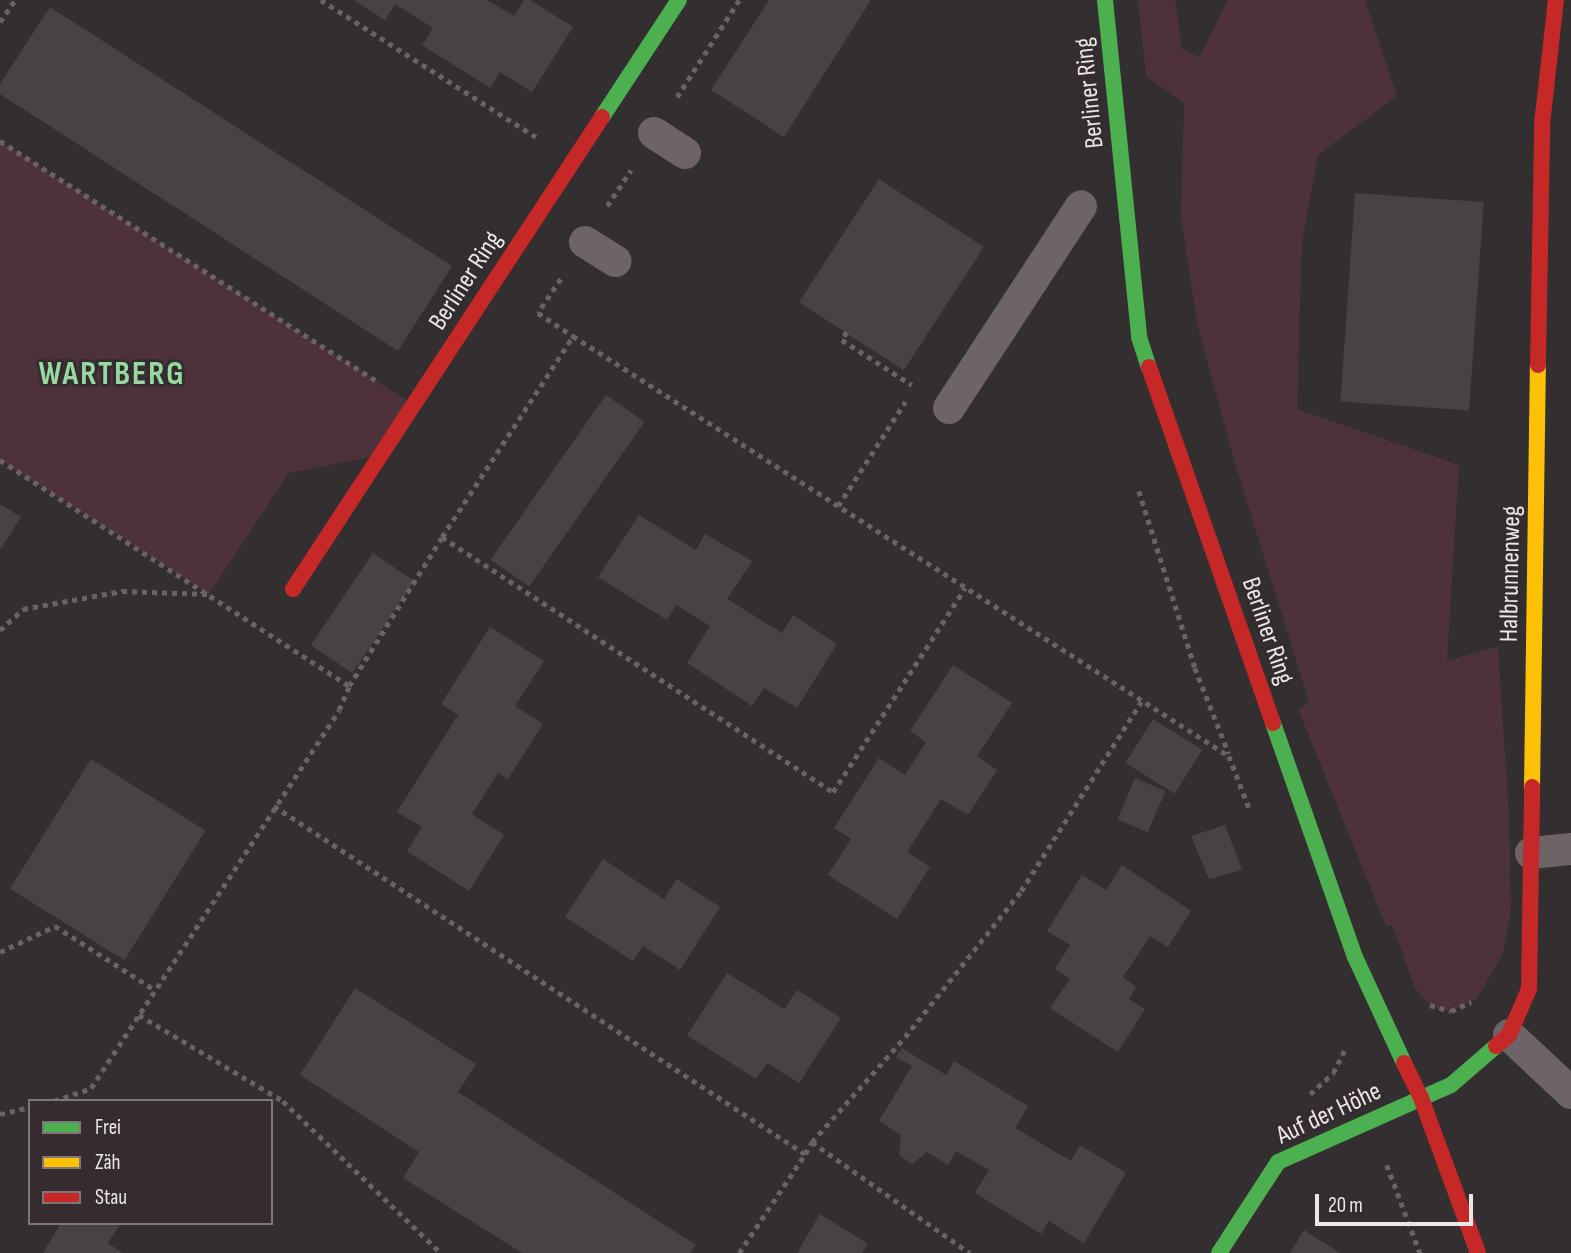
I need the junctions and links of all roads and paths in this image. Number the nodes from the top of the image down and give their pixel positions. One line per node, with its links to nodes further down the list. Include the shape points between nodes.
1 (15, 0): 6 (path)
2 (321, 0): 10 (path)
3 (680, 0): 10 (street, Berliner Ring)
4 (1105, 0): 36 (street, Berliner Ring, via 1139,337 1355,957)
5 (1556, 0): 29 (street, Halbrunnenweg, via 1542,124)
6 (0, 22)
7 (654, 133): 9 (lane)
8 (0, 141): 15 (path)
9 (685, 153)
10 (574, 161): 15 (street, Berliner Ring)
11 (1081, 206): 16 (lane)
12 (585, 242): 13 (lane)
13 (616, 261)
14 (907, 398): 18 (path)
15 (414, 405): 21 (street, Berliner Ring)
16 (949, 408)
17 (0, 460): 22 (path)
18 (838, 506): 19 (path, via 573,336); 20 (path)
19 (442, 537): 20 (path, via 833,792); 24 (path)
20 (965, 588): 25 (path)
21 (293, 589)
22 (209, 594): 23 (path, via 122,591 23,609); 24 (path)
23 (0, 630)
24 (349, 686): 26 (path, via 339,710)
25 (1141, 702): 27 (path, via 1229,756); 41 (path, via 1021,891 905,1037)
26 (274, 806): 31 (path); 42 (path)
27 (1254, 820)
28 (1571, 849): 29 (lane)
29 (1531, 853): 33 (street, Halbrunnenweg, via 1529,989)
30 (0, 952): 31 (path, via 55,926)
31 (155, 990): 32 (path)
32 (139, 1015): 37 (path, via 91,1088); 44 (path, via 283,1101)
33 (1509, 1035): 35 (lane); 36 (street, Halbrunnenweg, via 1451,1085)
34 (1340, 1036): 38 (path, via 1345,1049 1333,1073)
35 (1571, 1093)
36 (1421, 1098): 47 (street, Auf der Höhe, via 1278,1162); 49 (street, Berliner Ring)
37 (60, 1099)
38 (1301, 1102)
39 (28, 1107): 40 (path)
40 (0, 1114)
41 (812, 1142): 42 (path); 46 (path)
42 (804, 1154): 45 (path)
43 (1385, 1161): 48 (path)
44 (441, 1253)
45 (740, 1253)
46 (970, 1253)
47 (1219, 1253)
48 (1420, 1253)
49 (1478, 1253)

